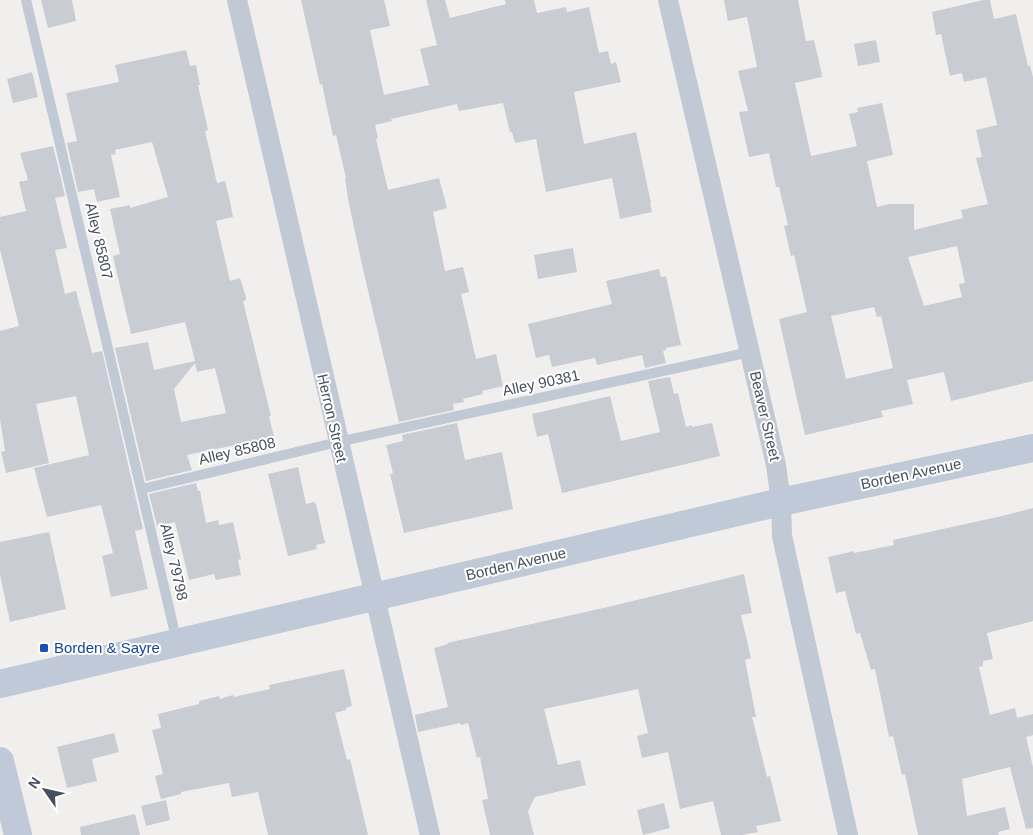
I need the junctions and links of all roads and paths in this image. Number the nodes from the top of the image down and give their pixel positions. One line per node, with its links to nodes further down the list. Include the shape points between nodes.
1 (26, 0): 7 (lane, Alley 85807)
2 (237, 0): 5 (street, Herron Street)
3 (668, 0): 4 (street, Beaver Street)
4 (750, 352): 5 (lane, Alley 90381); 8 (street, Beaver Street, via 776,465)
5 (338, 442): 7 (lane, Alley 85808); 9 (street, Herron Street)
6 (1033, 448): 8 (street, Borden Avenue)
7 (142, 489): 10 (lane, Alley 79798)
8 (781, 502): 9 (street, Borden Avenue); 15 (street, Beaver Street, via 782,536)
9 (374, 598): 10 (street, Borden Avenue); 14 (street, Herron Street)
10 (177, 642): 11 (street, Borden Avenue)
11 (0, 684)
12 (0, 761): 13 (street)
13 (18, 835)
14 (430, 835)
15 (848, 835)

